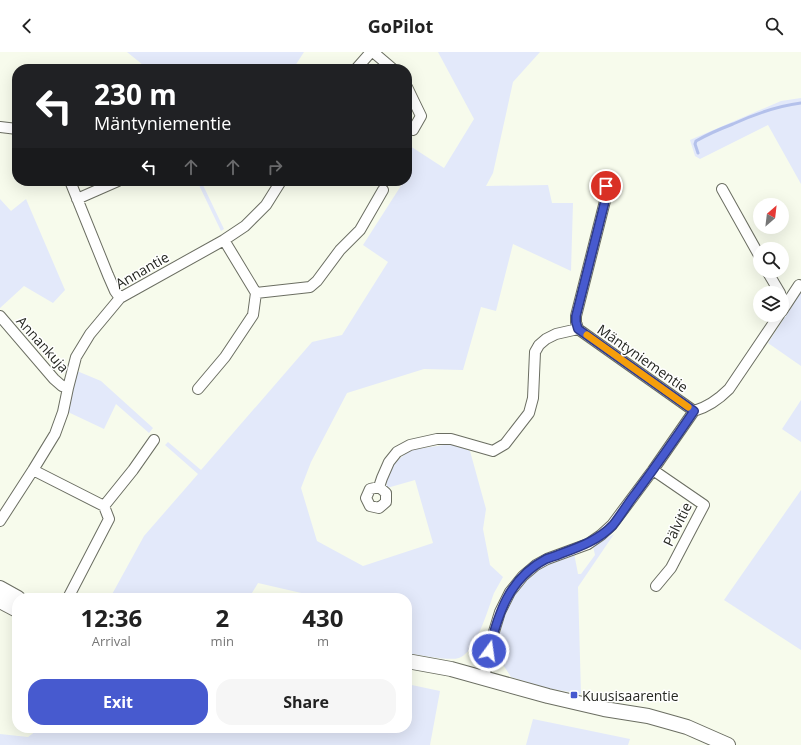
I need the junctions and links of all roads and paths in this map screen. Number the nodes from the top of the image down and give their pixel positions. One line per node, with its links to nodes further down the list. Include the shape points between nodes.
1 (372, 52): 2 (street); 3 (street)
2 (361, 64)
3 (387, 64)
4 (412, 97): 7 (street, via 421,116)
5 (0, 127): 6 (street)
6 (12, 129)
7 (413, 130)
8 (72, 186): 14 (street)
9 (107, 186): 14 (street)
10 (279, 186): 15 (street, Annantie, via 266,205 245,226)
11 (606, 186): 23 (street, Mäntyniementie, via 605,201 576,316)
12 (722, 189): 16 (street)
13 (383, 190): 18 (street, via 360,230 310,287)
14 (77, 199): 20 (street)
15 (224, 240): 18 (street); 20 (street, Annantie)
16 (753, 245)
17 (799, 285): 19 (street)
18 (256, 293): 25 (street, via 253,315 225,357)
19 (789, 297)
20 (120, 298): 24 (street, Annantie, via 90,334 76,357)
21 (0, 316): 24 (street, Annankuja, via 54,379)
22 (774, 322): 26 (street, via 729,389 702,409)
23 (578, 329): 26 (street, Mäntyniementie); 30 (street, via 556,334 539,345 535,352 533,398 529,413 505,444 493,451 451,439 437,439 410,445 397,452 389,462)
24 (68, 388): 28 (street, Annantie, via 55,434)
25 (198, 389)
26 (694, 411): 29 (street)
27 (154, 440): 31 (street)
28 (33, 470): 31 (street); 32 (street, Annantie)
29 (653, 470): 33 (street, Pälvitie, via 704,506 670,568); 40 (street, via 612,525 601,535 588,544 536,565 514,587 496,624)
30 (379, 487)
31 (104, 506): 35 (street, via 109,519)
32 (0, 521)
33 (656, 586)
34 (0, 588): 36 (street)
35 (71, 593)
36 (12, 595)
37 (0, 601): 38 (street)
38 (12, 607)
39 (412, 662): 40 (street)
40 (484, 678): 41 (street, via 548,696 687,726)
41 (728, 745)

